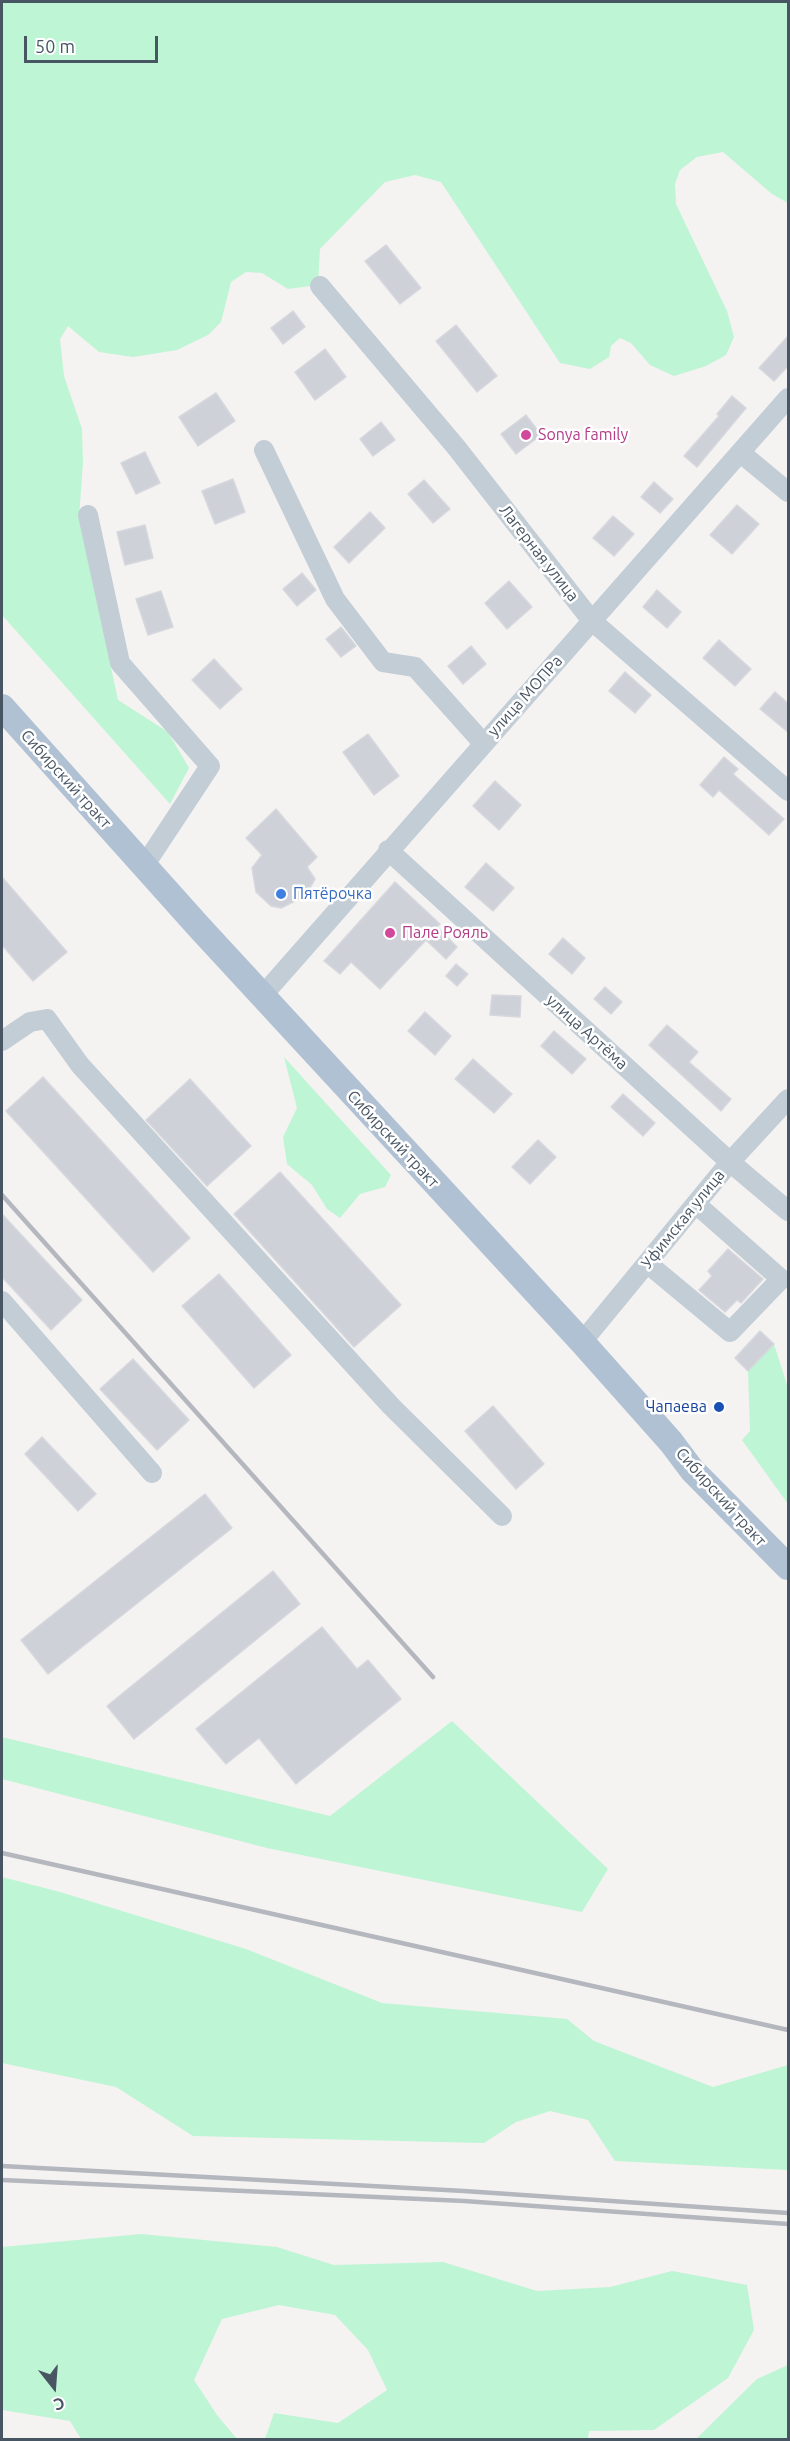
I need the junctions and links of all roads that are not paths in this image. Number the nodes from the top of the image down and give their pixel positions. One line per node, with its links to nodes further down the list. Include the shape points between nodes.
1 (320, 286): 7 (street, Лагерная улица, via 456,447)
2 (789, 398): 4 (street, улица МОПРа)
3 (264, 450): 9 (street, via 335,599 383,662 415,667)
4 (742, 454): 5 (street); 7 (street, улица МОПРа)
5 (789, 492)
6 (88, 515): 12 (street, via 120,663 210,765)
7 (592, 621): 9 (street, улица МОПРа); 10 (street, Лагерная улица)
8 (2, 707): 12 (main road, Сибирский тракт)
9 (483, 743): 11 (street, улица МОПРа)
10 (789, 791)
11 (388, 850): 13 (street, улица МОПРа); 16 (street, улица Артёма)
12 (144, 866): 13 (main road, Сибирский тракт)
13 (263, 995): 21 (main road, Сибирский тракт)
14 (2, 1041): 23 (street, via 30,1022 47,1019 80,1065 391,1406)
15 (789, 1099): 16 (street, Уфимская улица)
16 (730, 1162): 17 (street, Уфимская улица); 18 (street, улица Артёма)
17 (696, 1204): 19 (street, Уфимская улица); 19 (street, via 781,1279 730,1332)
18 (789, 1211)
19 (647, 1263): 21 (street, Уфимская улица)
20 (2, 1301): 22 (street)
21 (582, 1342): 24 (main road, Сибирский тракт, via 692,1470)
22 (152, 1473)
23 (502, 1516)
24 (789, 1567)

